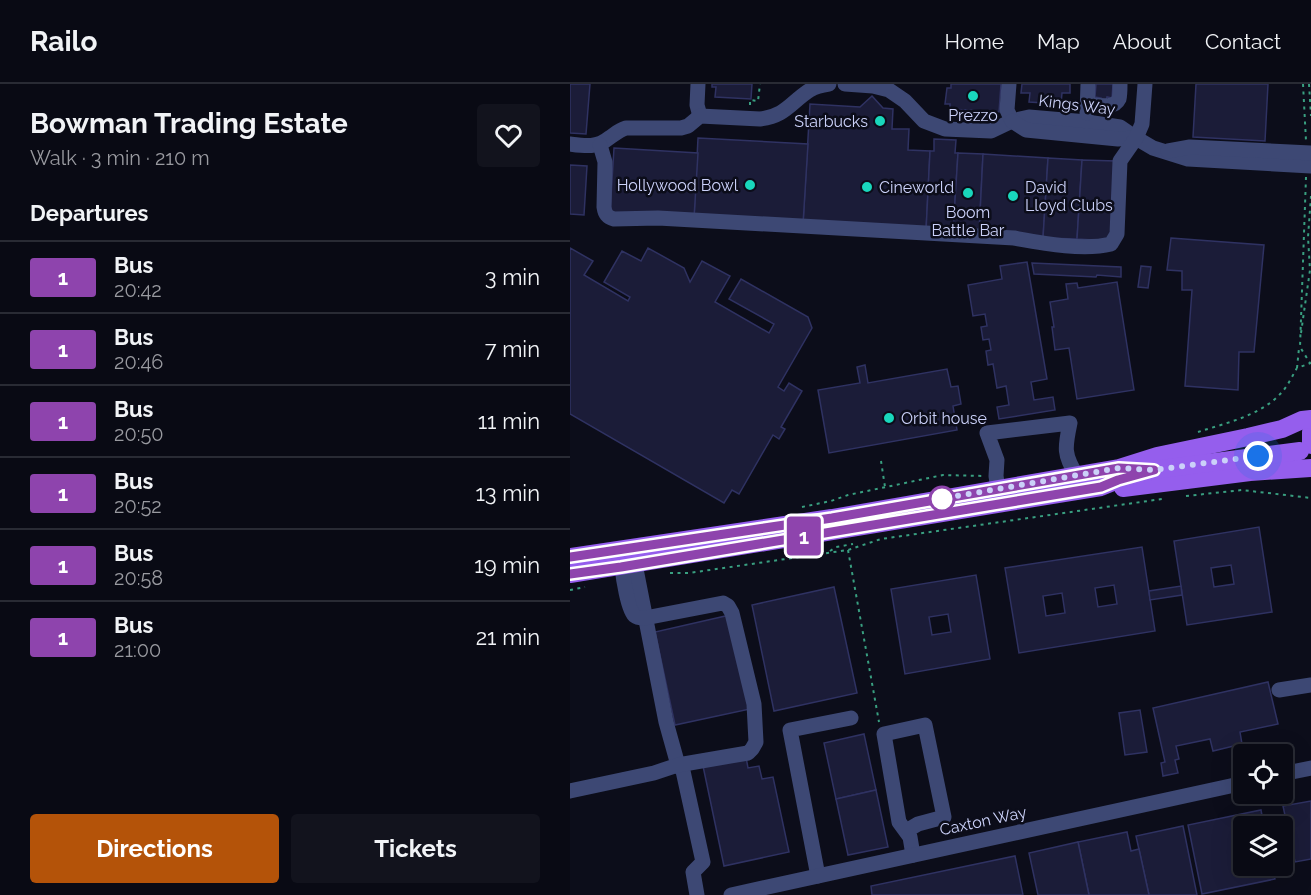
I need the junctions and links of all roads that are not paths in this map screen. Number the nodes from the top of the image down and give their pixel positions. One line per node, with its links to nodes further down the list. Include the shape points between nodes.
1 (698, 84): 10 (street)
2 (845, 84): 8 (street, Kings Way)
3 (1009, 84): 11 (street, via 1008,110)
4 (1088, 84): 9 (street)
5 (1120, 84): 9 (street, via 1119,99 1111,106)
6 (1145, 84): 13 (street, via 1142,124)
7 (822, 85): 10 (street, via 769,118)
8 (889, 87): 11 (street, Kings Way, via 924,121 938,127 991,131)
9 (1087, 104): 12 (street)
10 (700, 116): 15 (street, via 681,128 621,129)
11 (1012, 121): 12 (street, Kings Way, via 1029,117); 13 (street, Kings Way, via 1026,130 1118,140)
12 (1087, 123): 13 (street, Kings Way, via 1120,128)
13 (1136, 138): 15 (street, via 1120,161 1118,234 1111,244 1101,246 682,219 609,218 604,207 605,162); 16 (street, Kings Way, via 1168,152 1190,147)
14 (570, 144): 15 (street)
15 (600, 145)
16 (1309, 159)
17 (1311, 419): 20 (main road)
18 (1311, 432): 19 (main road)
19 (1305, 448): 22 (main road)
20 (1119, 468): 22 (main road); 23 (main road)
21 (1311, 468): 25 (main road)
22 (1154, 470): 25 (main road)
23 (1077, 476): 24 (main road); 24 (street, via 1065,447 1070,423 987,434 997,460)
24 (997, 483): 26 (main road, via 832,518)
25 (1101, 487): 27 (main road)
26 (570, 557)
27 (628, 565): 28 (main road); 29 (street, via 636,601 634,616)
28 (570, 574)
29 (645, 618): 33 (street); 33 (street, via 723,603 729,606 754,704 756,742 752,750)
30 (1311, 686): 31 (street)
31 (1279, 690)
32 (851, 718): 40 (street, via 790,730)
33 (678, 765): 37 (street); 41 (street, via 683,771 703,862 693,872)
34 (1311, 768): 35 (street)
35 (1293, 772)
36 (1233, 785): 39 (street, Caxton Way)
37 (570, 790)
38 (906, 831): 38 (street, via 899,822 884,734 925,725 944,817); 39 (street)
39 (913, 855): 40 (street, Caxton Way)
40 (818, 876): 42 (street, Caxton Way)
41 (698, 895)
42 (731, 895)

